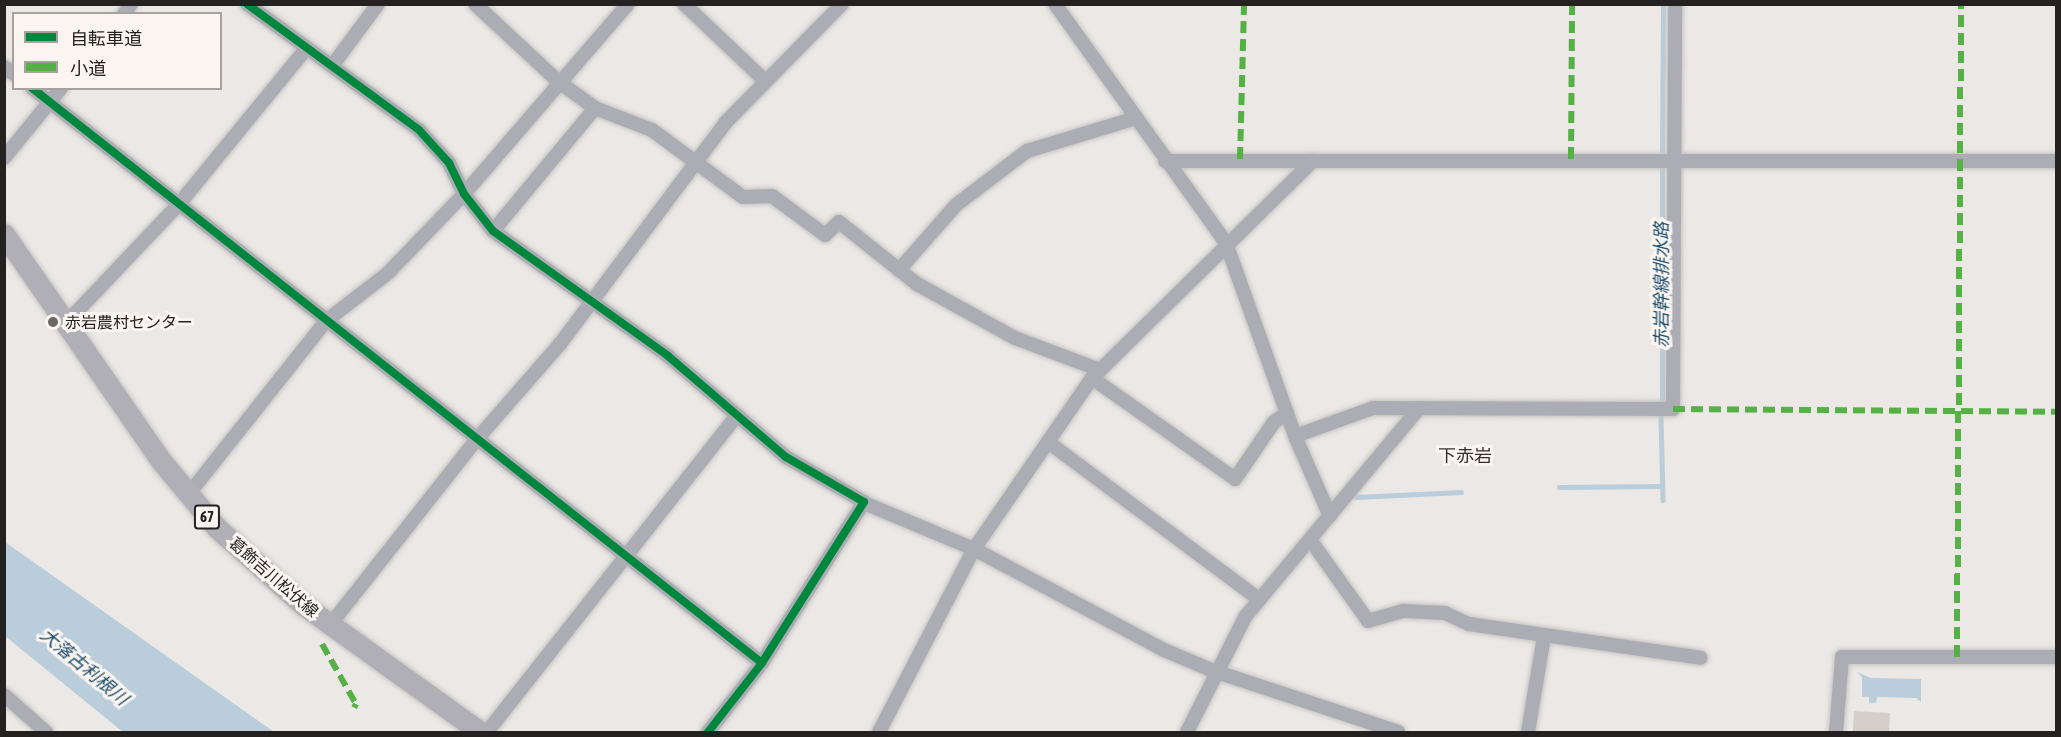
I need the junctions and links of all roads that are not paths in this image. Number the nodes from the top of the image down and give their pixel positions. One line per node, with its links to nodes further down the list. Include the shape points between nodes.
1 (247, 4): 9 (street)
2 (378, 4): 10 (street)
3 (475, 4): 12 (street)
4 (628, 4): 12 (street)
5 (684, 4): 11 (street)
6 (842, 4): 11 (street)
7 (1055, 4): 17 (street)
8 (1675, 4): 19 (street)
9 (306, 49): 10 (street); 25 (street)
10 (332, 66): 24 (street, via 420,130 449,163)
11 (765, 81): 20 (street, via 726,122)
12 (559, 82): 16 (street); 24 (street)
13 (34, 90): 15 (street)
14 (60, 90): 15 (street)
15 (50, 103): 18 (street); 25 (street)
16 (595, 108): 20 (street, via 652,130); 26 (street)
17 (1136, 118): 21 (street); 29 (street, via 1027,151 956,205)
18 (4, 158)
19 (1674, 158): 22 (street); 23 (street); 34 (street, via 1673,409)
20 (698, 160): 29 (street, via 743,196 772,196 825,235 839,222); 30 (street)
21 (1165, 161): 22 (street); 28 (street)
22 (1313, 161): 28 (street)
23 (2056, 161)
24 (464, 194): 26 (street); 31 (street, via 388,273)
25 (178, 204): 31 (street); 32 (street)
26 (493, 231): 30 (street)
27 (4, 234): 32 (main road, 葛飾吉川松伏線 / 67)
28 (1226, 243): 33 (street); 35 (street)
29 (899, 270): 33 (street, via 1015,338)
30 (593, 299): 36 (street); 38 (street)
31 (326, 321): 38 (street); 40 (street)
32 (67, 322): 40 (main road, 葛飾吉川松伏線 / 67)
33 (1096, 374): 35 (street, via 1236,479 1274,422); 39 (street)
34 (1419, 408): 37 (street, via 1372,408); 42 (street)
35 (1287, 413): 37 (street)
36 (737, 416): 41 (street, via 795,463); 45 (street)
37 (1295, 436): 42 (street)
38 (477, 439): 45 (street); 47 (street)
39 (1048, 442): 44 (street); 46 (street)
40 (188, 495): 47 (main road, 葛飾吉川松伏線 / 67, via 242,552)
41 (864, 503): 44 (street); 51 (street)
42 (1330, 516): 43 (street)
43 (1311, 541): 46 (street); 48 (street, via 1368,621 1404,610 1445,613 1469,624)
44 (974, 549): 52 (street); 58 (street)
45 (625, 555): 51 (street); 56 (street)
46 (1259, 599): 52 (street)
47 (330, 625): 55 (main road, 葛飾吉川松伏線 / 67)
48 (1544, 636): 50 (street); 61 (street)
49 (2056, 657): 62 (street, via 1842,657)
50 (1701, 658)
51 (762, 663): 57 (street)
52 (1214, 672): 59 (street); 60 (street)
53 (4, 694): 54 (street)
54 (46, 732)
55 (480, 732)
56 (487, 732)
57 (708, 732)
58 (879, 732)
59 (1187, 732)
60 (1398, 732)
61 (1528, 732)
62 (1836, 732)

